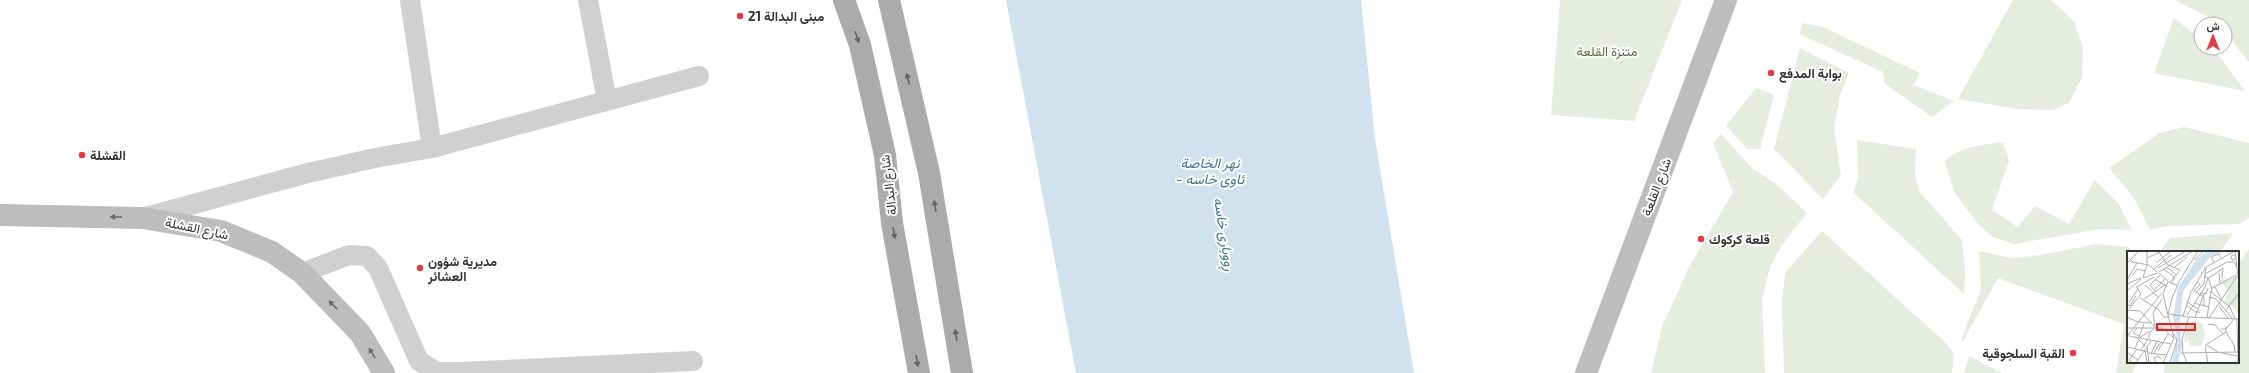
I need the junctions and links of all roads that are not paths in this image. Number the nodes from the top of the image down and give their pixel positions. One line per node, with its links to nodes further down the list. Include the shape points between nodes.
1 (410, 0): 8 (street)
2 (588, 0): 7 (street)
3 (844, 0): 14 (main road, شارع البدالة, one-way to 14, via 860,45 883,147 892,223)
4 (889, 0): 15 (main road, one-way to 4, via 929,173)
5 (1726, 0): 16 (street, شارع القلعة)
6 (699, 76): 7 (street)
7 (607, 101): 8 (street)
8 (432, 148): 10 (street, via 308,173)
9 (0, 215): 10 (street, شارع القشلة, one-way to 9)
10 (142, 218): 11 (street, شارع القشلة, via 221,231 272,252)
11 (302, 273): 12 (street, via 349,255 367,256 378,268 419,361 437,372); 13 (street, شارع القشلة, one-way to 11, via 360,333)
12 (693, 361)
13 (384, 373)
14 (919, 373)
15 (962, 373)
16 (1586, 373)

